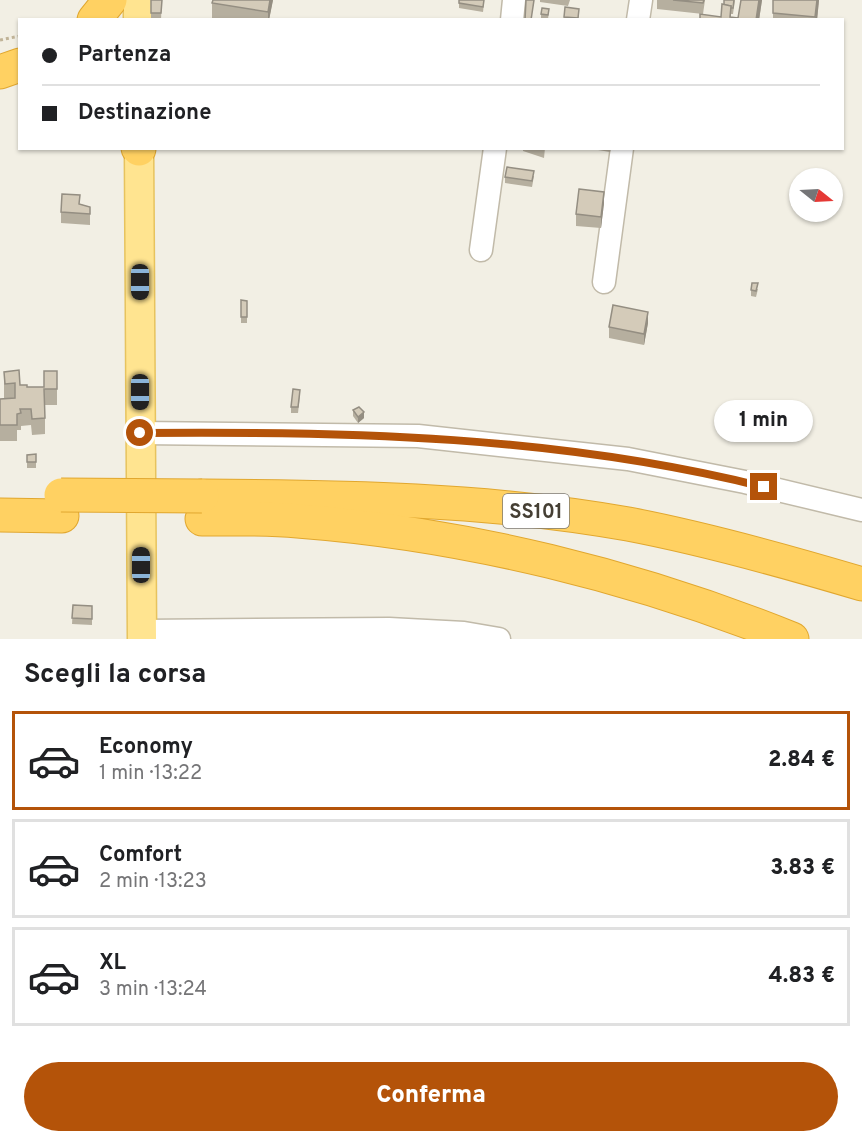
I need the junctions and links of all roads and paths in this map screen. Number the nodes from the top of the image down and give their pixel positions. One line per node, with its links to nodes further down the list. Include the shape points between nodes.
1 (110, 0): 5 (highway)
2 (138, 0): 6 (main road)
3 (514, 0): 7 (street)
4 (641, 0): 8 (street)
5 (96, 18)
6 (138, 18)
7 (512, 18)
8 (639, 18)
9 (18, 36): 10 (path)
10 (0, 40)
11 (18, 65): 12 (highway)
12 (0, 74): 13 (highway)
13 (18, 79)
14 (139, 150): 19 (main road)
15 (495, 150): 17 (street)
16 (622, 150): 18 (street)
17 (481, 250)
18 (604, 282)
19 (140, 433): 23 (street, via 418,436 628,459); 26 (main road)
20 (0, 494): 21 (highway, SS101)
21 (61, 506): 22 (highway, SS101); 24 (highway, SS101)
22 (202, 508): 25 (highway, SS101, via 339,497 520,509 628,524); 28 (highway, SS101, via 439,540 544,560 728,613)
23 (862, 510)
24 (0, 515)
25 (862, 584)
26 (142, 635): 27 (street, via 389,629)
27 (499, 639)
28 (792, 639)

